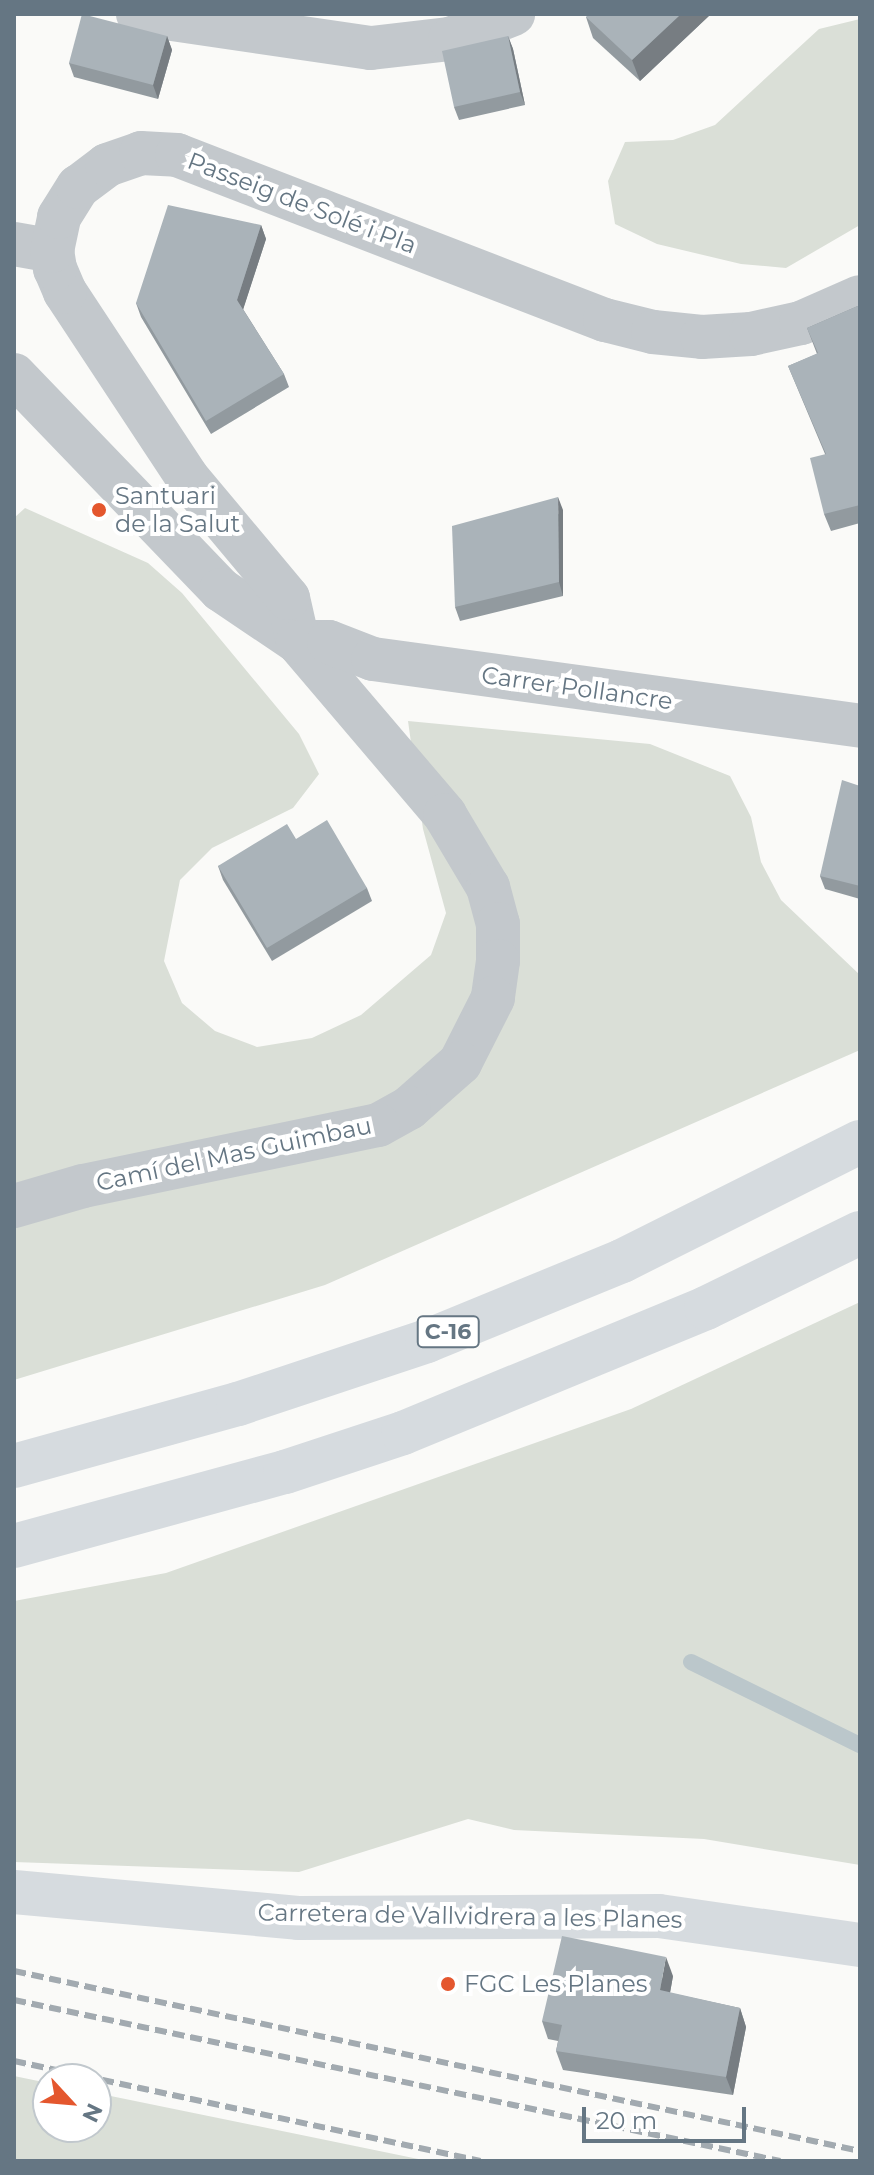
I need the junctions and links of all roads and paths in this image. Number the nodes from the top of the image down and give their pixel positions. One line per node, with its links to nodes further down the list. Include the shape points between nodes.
1 (138, 14): 2 (street, via 371,48 450,39)
2 (513, 14)
3 (33, 247): 4 (street, Passeig de Solé i Pla, via 91,174 124,158 159,153 198,161 605,320 653,332 751,334 801,323); 6 (street, Passeig de Solé i Pla, via 187,477 288,598)
4 (860, 297)
5 (14, 375): 6 (street, Camí del Mas Guimbau, via 221,590)
6 (298, 642): 7 (street, Carrer Pollancre, via 329,642 373,659); 9 (street, Camí del Mas Guimbau, via 445,815 488,887 498,924 498,961 493,998 478,1034 436,1088 378,1125 83,1186)
7 (860, 726)
8 (860, 1142): 11 (main road, C-16, via 622,1261 427,1341 238,1404)
9 (14, 1206)
10 (860, 1233): 12 (main road, via 678,1320 403,1433 285,1472)
11 (14, 1466)
12 (14, 1546)
13 (14, 1892): 14 (main road, Carretera de Vallvidrera a les Planes, via 298,1918 659,1916)
14 (860, 1945)

